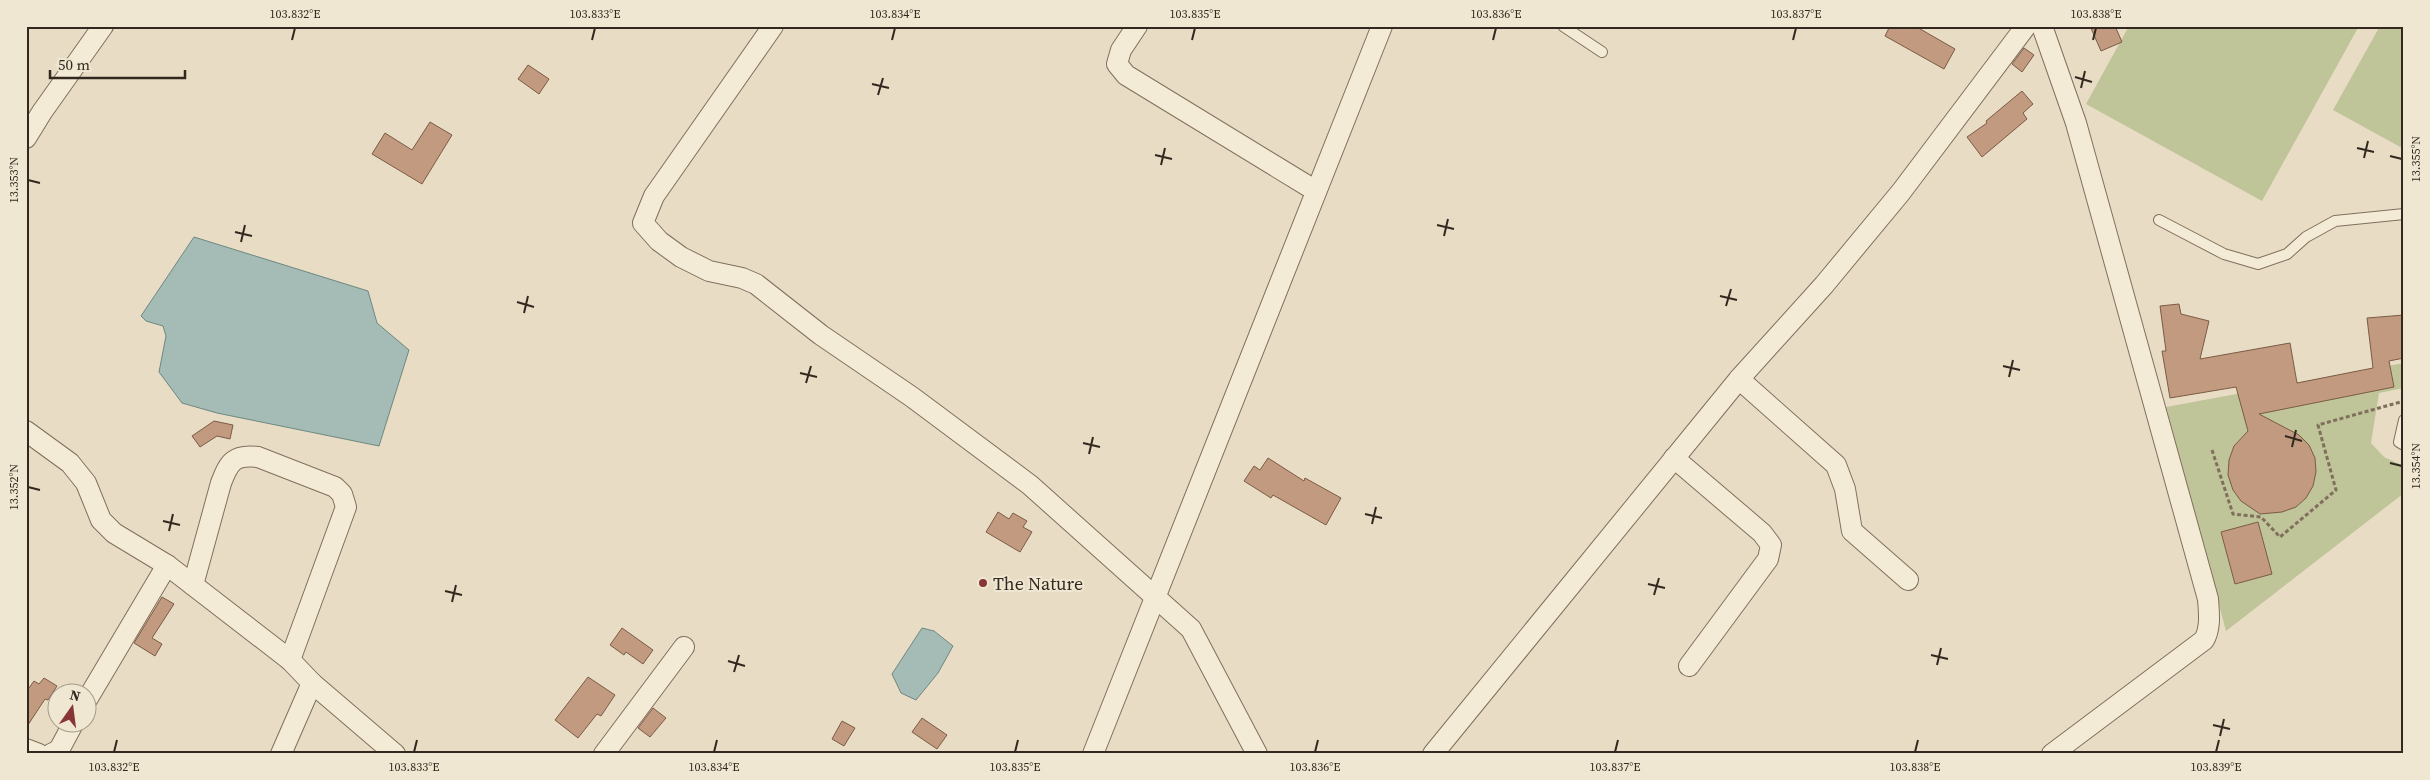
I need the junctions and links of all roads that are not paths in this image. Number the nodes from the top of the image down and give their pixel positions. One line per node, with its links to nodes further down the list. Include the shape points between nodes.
1 (103, 26): 9 (street)
2 (774, 26): 21 (street, via 654,196 643,223 659,241 681,257 710,271 756,284 821,335 912,397 1030,486)
3 (1137, 26): 10 (street, via 1121,50 1117,64 1126,75)
4 (1382, 26): 10 (street)
5 (1563, 26): 8 (lane)
6 (2026, 26): 13 (street, via 1901,192 1824,285)
7 (2042, 26): 37 (street, via 2076,124 2208,599 2209,619 2208,634 2204,640)
8 (1602, 52)
9 (26, 138)
10 (1316, 191): 21 (street)
11 (2404, 214): 12 (lane, via 2335,221 2306,237 2287,254 2258,264 2224,254)
12 (2159, 220)
13 (1739, 379): 17 (street); 19 (street, via 1836,465 1845,489 1852,531)
14 (2404, 420): 16 (lane, via 2399,442)
15 (26, 431): 18 (street, via 70,463 86,483 101,520 114,533)
16 (2404, 445)
17 (1674, 458): 24 (street, via 1771,544 1768,559); 36 (street)
18 (167, 565): 20 (street); 25 (street)
19 (1908, 580)
20 (193, 585): 23 (street); 23 (street, via 221,484 227,468 237,458 245,455 258,457 335,487 342,494 346,507)
21 (1154, 595): 34 (street, via 1150,614); 35 (street, via 1194,633)
22 (684, 647): 33 (street)
23 (290, 660): 26 (street)
24 (1689, 666)
25 (98, 682)
26 (312, 683): 31 (street); 32 (street)
27 (69, 732): 30 (street, via 59,750)
28 (26, 749): 29 (street)
29 (39, 754)
30 (51, 754)
31 (281, 754)
32 (395, 754)
33 (604, 754)
34 (1093, 754)
35 (1257, 754)
36 (1433, 754)
37 (2052, 754)

